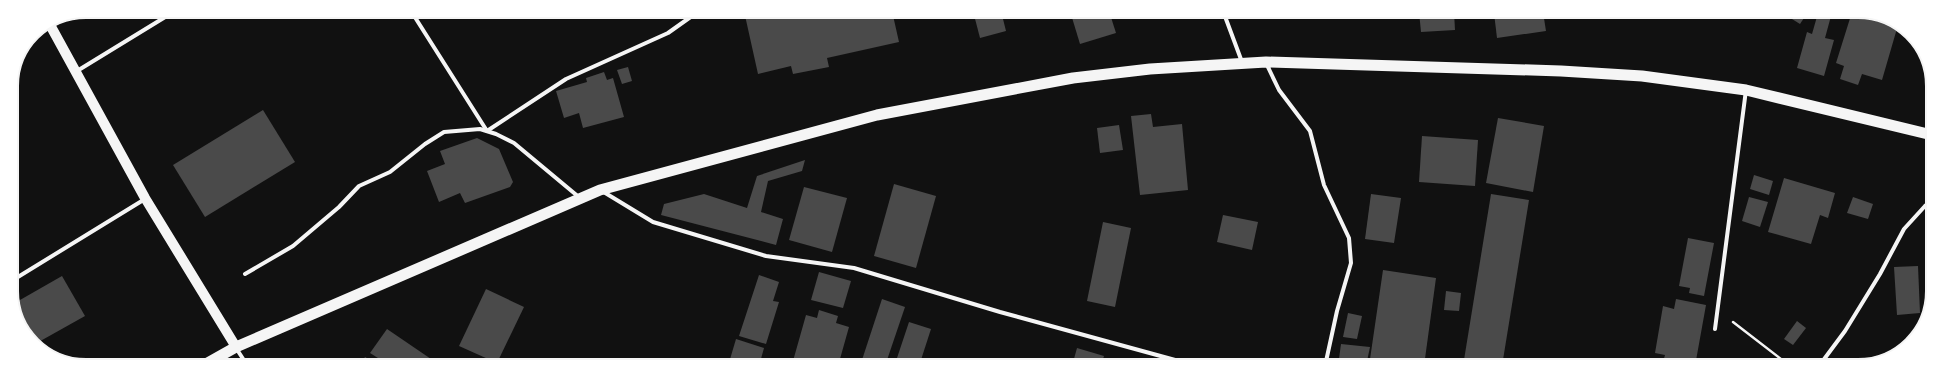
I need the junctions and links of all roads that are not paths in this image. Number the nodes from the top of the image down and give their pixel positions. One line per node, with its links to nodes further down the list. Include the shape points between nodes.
1 (163, 18): 8 (street)
2 (415, 18): 10 (street)
3 (689, 18): 10 (street, via 668,33 566,79)
4 (1226, 18): 7 (street)
5 (52, 27): 8 (main road)
6 (1266, 62): 7 (highway); 9 (highway, via 1561,71 1642,76); 23 (street, via 1279,90 1310,131 1324,185 1348,238 1351,263)
7 (1243, 63): 12 (highway, via 1150,69 1073,78 1006,90 877,116)
8 (76, 71): 13 (main road)
9 (1746, 90): 11 (highway); 18 (street)
10 (487, 131): 14 (street, via 514,143); 16 (street, via 480,129 444,132 390,172 359,186 294,246)
11 (1926, 134)
12 (600, 190): 14 (highway); 22 (street, via 653,222 766,256 854,268 1000,312)
13 (145, 198): 17 (street); 19 (main road)
14 (581, 198): 19 (highway)
15 (1926, 205): 24 (street, via 1904,229 1880,274)
16 (245, 274)
17 (18, 277)
18 (1715, 329)
19 (236, 347): 20 (highway); 21 (street)
20 (215, 359)
21 (243, 359)
22 (1171, 359)
23 (1327, 359)
24 (1824, 359)

